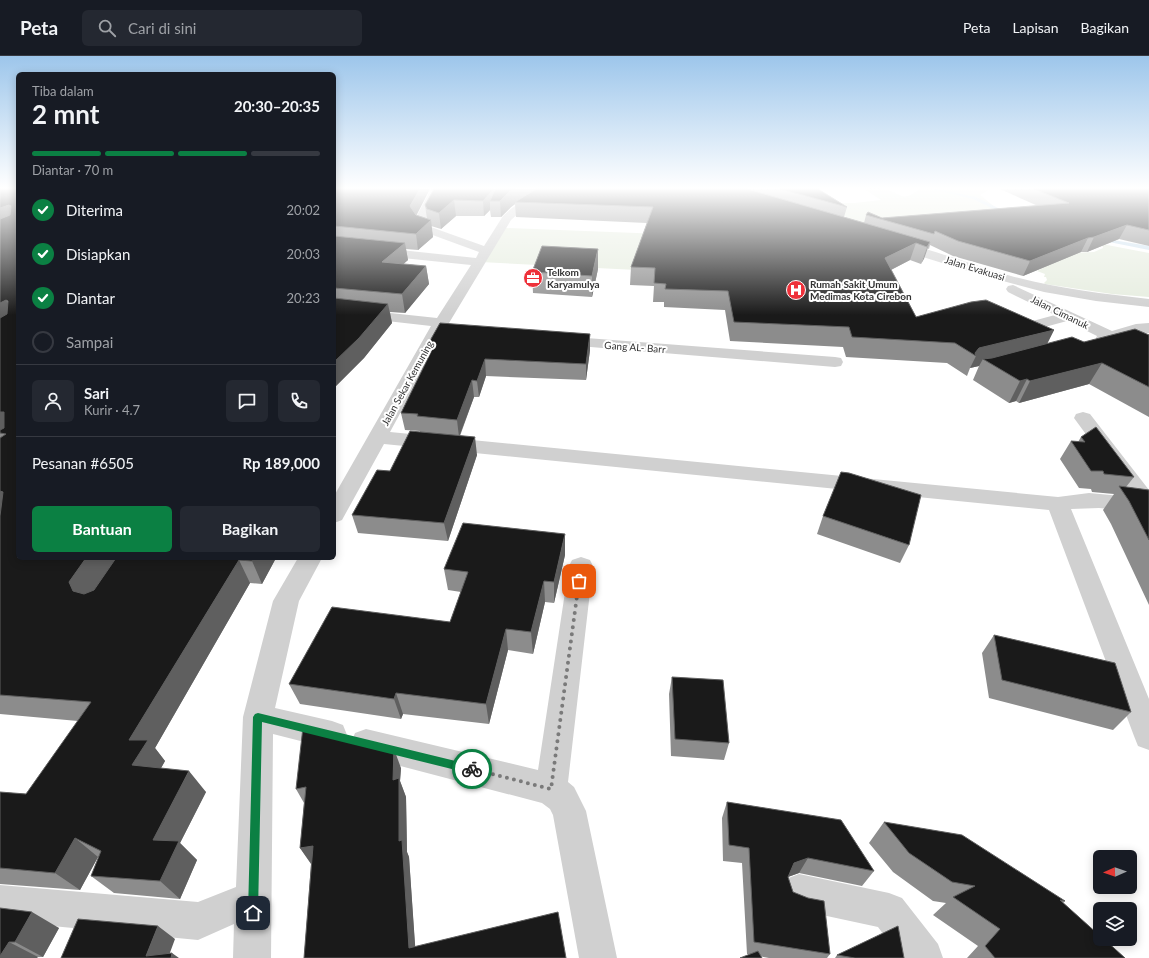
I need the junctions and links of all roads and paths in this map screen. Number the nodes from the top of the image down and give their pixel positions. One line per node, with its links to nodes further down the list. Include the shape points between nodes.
1 (429, 231): 5 (street)
2 (500, 231): 5 (street, Jalan Sekar Kemuning)
3 (890, 243): 6 (street, Jalan Evakuasi)
4 (336, 247): 5 (street)
5 (483, 256): 11 (street, Jalan Sekar Kemuning)
6 (973, 268): 7 (street, Jalan Evakuasi, via 1065,292); 9 (street, Jalan Cimanuk)
7 (1149, 303)
8 (336, 311): 11 (street)
9 (1068, 316): 12 (street, Jalan Cimanuk); 13 (street, via 1013,326)
10 (1149, 328): 12 (street, via 1136,328)
11 (442, 329): 19 (street, Jalan Sekar Kemuning)
12 (1109, 336): 15 (street); 16 (street, Jalan Cimanuk)
13 (1038, 338)
14 (544, 340): 17 (street, Gang AL- Barr)
15 (1090, 342)
16 (1149, 354)
17 (835, 362)
18 (1083, 418): 20 (street, via 1143,497 1144,502 1141,505 1087,500)
19 (377, 437): 20 (street); 21 (street, Jalan Sekar Kemuning)
20 (1058, 504): 25 (street)
21 (336, 511)
22 (309, 560): 24 (street, via 286,601)
23 (581, 566): 26 (street)
24 (258, 717): 26 (street); 28 (street)
25 (1149, 736)
26 (551, 789): 31 (street, via 562,798 569,811)
27 (799, 892): 32 (street, via 889,911)
28 (253, 898): 29 (street, via 198,921); 30 (street)
29 (0, 904)
30 (252, 958)
31 (598, 958)
32 (924, 958)

